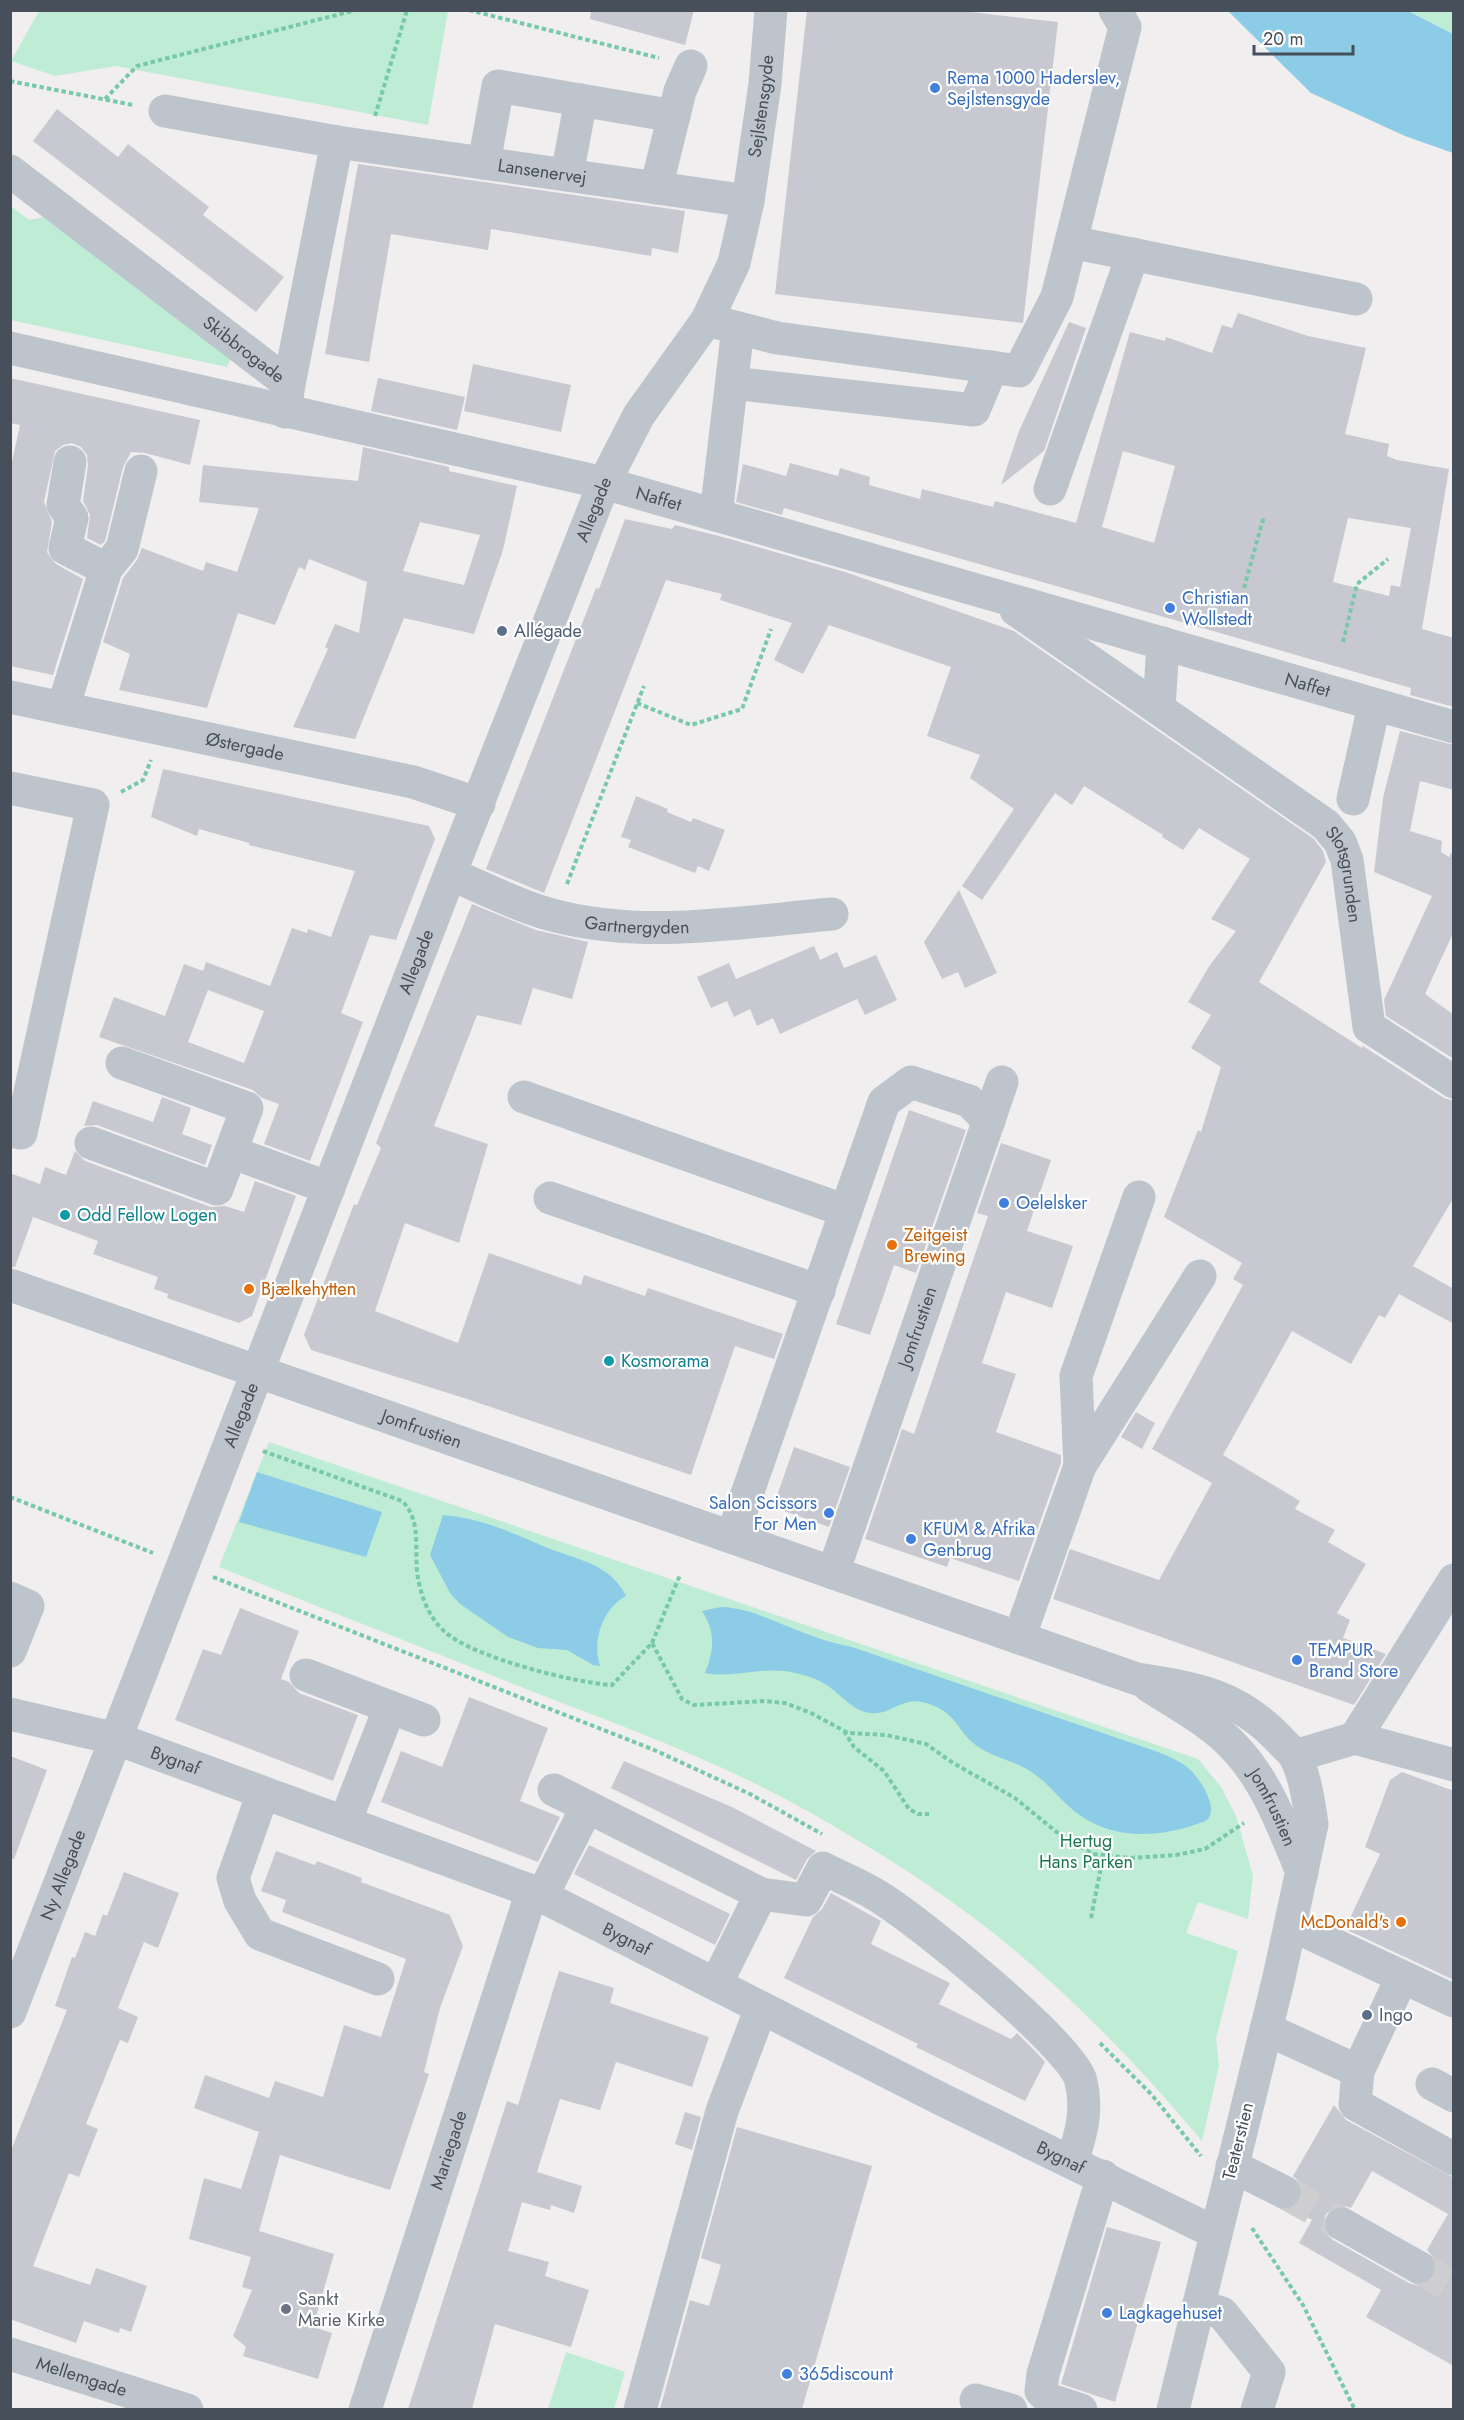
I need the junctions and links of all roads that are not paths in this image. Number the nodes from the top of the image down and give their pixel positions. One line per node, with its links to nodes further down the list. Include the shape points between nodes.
1 (771, 10): 12 (street, Sejlstensgyde)
2 (1114, 10): 13 (street, via 1125,27)
3 (691, 66): 6 (street)
4 (581, 100): 6 (street); 8 (street, via 498,86); 10 (street)
5 (165, 111): 7 (street, Lansenervej)
6 (674, 116): 11 (street)
7 (352, 144): 8 (street, Lansenervej); 21 (street)
8 (484, 163): 10 (street, Lansenervej)
9 (10, 171): 21 (street, Skibbrogade)
10 (567, 175): 11 (street, Lansenervej)
11 (656, 188): 12 (street, Lansenervej)
12 (748, 201): 16 (street, Allegade, via 734,263)
13 (1071, 242): 14 (street); 19 (street, via 1057,297 1019,371)
14 (1133, 254): 15 (street); 25 (street)
15 (1356, 299)
16 (707, 320): 17 (street); 24 (street, Allegade, via 639,416)
17 (738, 328): 19 (street, via 777,338); 20 (street)
18 (10, 348): 21 (street, Skibbrogade)
19 (992, 367): 20 (street, via 974,410)
20 (732, 383): 26 (street)
21 (287, 398): 24 (street, Naffet)
22 (70, 462): 27 (street, via 63,505 72,518 65,549)
23 (141, 471): 27 (street, via 122,549)
24 (604, 483): 26 (street, Naffet); 38 (street, Allegade)
25 (1050, 489)
26 (716, 515): 28 (street, Naffet)
27 (106, 569): 32 (street)
28 (993, 594): 29 (street, Naffet); 33 (street, Naffet)
29 (1163, 643): 31 (street, Naffet); 33 (street)
30 (10, 697): 32 (street, Østergade)
31 (1374, 706): 34 (street, Naffet); 37 (street)
32 (63, 708): 38 (street, Østergade, via 413,782)
33 (1159, 709): 35 (street, Naffet)
34 (1454, 727)
35 (1244, 768): 43 (street, Slotsgrunden, via 1326,825 1340,842 1352,892 1369,1027)
36 (10, 788): 46 (street, via 93,805 21,1133)
37 (1353, 799)
38 (479, 804): 39 (street, Allegade)
39 (450, 874): 40 (street, Gartnergyden, via 555,916 616,925 673,928); 49 (street, Allegade)
40 (832, 914)
41 (122, 1063): 48 (street, via 247,1108)
42 (1002, 1082): 45 (street, Jomfrustien)
43 (1454, 1082)
44 (524, 1097): 52 (street)
45 (989, 1121): 52 (street, via 969,1101 911,1082 884,1102); 59 (street, Jomfrustien)
46 (10, 1131)
47 (91, 1143): 48 (street, via 217,1190)
48 (231, 1152): 49 (street)
49 (329, 1188): 56 (street, Allegade)
50 (1139, 1197): 57 (street, via 1076,1376)
51 (550, 1198): 55 (street)
52 (846, 1211): 55 (street)
53 (1200, 1276): 57 (street)
54 (10, 1285): 56 (street, Jomfrustien)
55 (819, 1291): 58 (street)
56 (257, 1371): 58 (street, Jomfrustien); 70 (street, Allegade)
57 (1080, 1466): 62 (street)
58 (732, 1537): 59 (street, Jomfrustien)
59 (833, 1573): 62 (street, Jomfrustien)
60 (1454, 1580): 69 (street)
61 (10, 1598): 63 (street, via 28,1606)
62 (1019, 1638): 65 (street, Jomfrustien)
63 (10, 1650)
64 (306, 1674): 66 (street)
65 (1137, 1679): 71 (street, Jomfrustien, via 1197,1688 1232,1703 1264,1724); 77 (street, Jomfrustien, via 1199,1718 1236,1748 1262,1784)
66 (390, 1707): 68 (street); 76 (street)
67 (10, 1714): 70 (street, Bygnaf)
68 (424, 1720)
69 (1355, 1738): 71 (street); 72 (street)
70 (117, 1739): 74 (street, Bygnaf); 86 (street, Ny Allegade)
71 (1294, 1756): 77 (street, Jomfrustien, via 1312,1824)
72 (1454, 1765)
73 (554, 1791): 75 (street)
74 (263, 1793): 76 (street, Bygnaf); 82 (street, via 233,1878 240,1901 260,1934)
75 (587, 1807): 78 (street, Mariegade); 79 (street)
76 (345, 1822): 78 (street, Bygnaf)
77 (1302, 1872): 80 (street, Teaterstien)
78 (537, 1893): 83 (street, Bygnaf); 101 (street, Mariegade)
79 (760, 1894): 83 (street); 90 (street, via 806,1900 823,1868 904,1914 1020,2010 1068,2058 1081,2080 1085,2119)
80 (1292, 1925): 81 (street); 87 (street, Teaterstien)
81 (1402, 1977): 84 (street); 88 (street)
82 (378, 1979)
83 (716, 1984): 85 (street, Bygnaf)
84 (1454, 2001)
85 (761, 2007): 90 (street, Bygnaf); 102 (street, via 722,2111)
86 (10, 2012)
87 (1266, 2030): 88 (street); 91 (street, Teaterstien)
88 (1358, 2071): 89 (street, via 1355,2104)
89 (1454, 2159)
90 (1072, 2162): 92 (street, Bygnaf)
91 (1232, 2166): 93 (street); 95 (street, Teaterstien)
92 (1103, 2176): 95 (street, Bygnaf); 104 (street, via 1041,2391 1050,2400)
93 (1284, 2192)
94 (1342, 2224): 96 (street)
95 (1215, 2234): 97 (street, Teaterstien)
96 (1418, 2267)
97 (1198, 2306): 105 (street, Teaterstien); 106 (street, via 1222,2313 1269,2372)
98 (10, 2354): 100 (street, Mellemgade)
99 (976, 2400): 103 (street)
100 (187, 2409)
101 (365, 2409)
102 (640, 2409)
103 (1011, 2409)
104 (1081, 2409)
105 (1173, 2409)
106 (1257, 2409)

